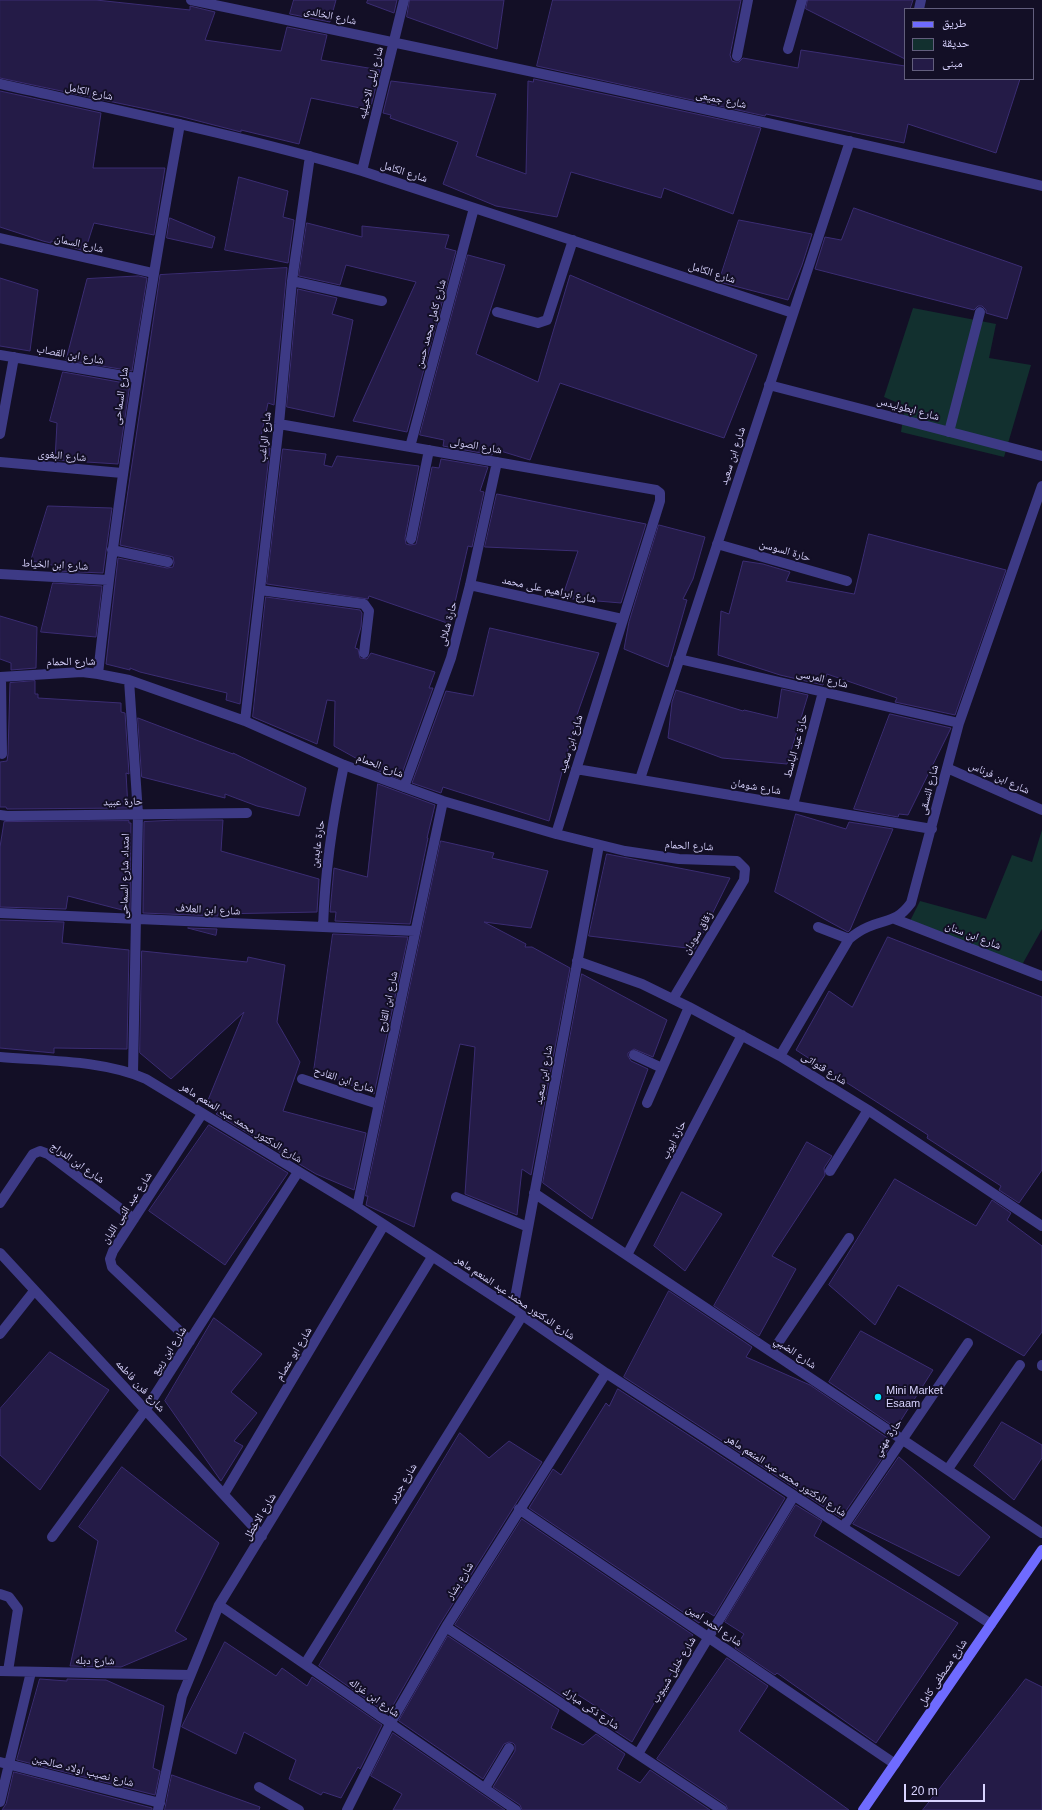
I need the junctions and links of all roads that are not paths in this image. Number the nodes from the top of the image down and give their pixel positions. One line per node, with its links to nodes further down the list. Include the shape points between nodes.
1 (191, 0): 5 (street, شارع الخالدى)
2 (404, 0): 5 (street, شارع ليلى الاخيليه)
3 (748, 0): 7 (street)
4 (802, 0): 6 (street)
5 (394, 42): 10 (street, شارع جميعى); 12 (street, شارع ليلى الاخيليه)
6 (788, 49)
7 (737, 56)
8 (0, 84): 9 (street, شارع الكامل)
9 (180, 124): 11 (street, شارع الكامل); 17 (street, شارع السماحى)
10 (850, 141): 13 (street, شارع جميعى); 22 (street, شارع ابن سعيد)
11 (310, 156): 12 (street, شارع الكامل); 18 (street, شارع الراغب)
12 (362, 171): 14 (street, شارع الكامل)
13 (1042, 186)
14 (474, 208): 16 (street, شارع الكامل); 30 (street, شارع كامل محمد حسن)
15 (0, 238): 17 (street, شارع السمان)
16 (573, 240): 20 (street, via 547,320 538,323); 22 (street, شارع الكامل)
17 (153, 273): 25 (street, شارع السماحى)
18 (292, 280): 19 (street); 27 (street, شارع الراغب)
19 (382, 301)
20 (497, 312)
21 (980, 312): 28 (street)
22 (793, 313): 26 (street, شارع ابن سعيد)
23 (0, 355): 24 (street, شارع ابن القصاب)
24 (14, 357): 25 (street, شارع ابن القصاب); 29 (street)
25 (136, 378): 35 (street, شارع السماحى)
26 (769, 385): 28 (street, شارع ابطوليدس); 39 (street, شارع ابن سعيد)
27 (279, 424): 30 (street, شارع الصولى); 46 (street, شارع الراغب)
28 (949, 432): 32 (street, شارع ابطوليدس)
29 (0, 434)
30 (410, 447): 31 (street, شارع الصولى)
31 (429, 450): 34 (street, شارع الصولى); 38 (street)
32 (1042, 456)
33 (0, 462): 35 (street, شارع البغوى)
34 (497, 462): 37 (street, شارع الصولى, via 656,490 660,493); 45 (street, حارة شلالى)
35 (122, 473): 40 (street, شارع السماحى)
36 (1042, 486): 55 (street, شارع النسقى)
37 (660, 501): 47 (street, شارع ابن سعيد)
38 (411, 539)
39 (717, 544): 44 (street, حارة السوسن); 49 (street, شارع ابن سعيد)
40 (112, 550): 41 (street); 43 (street, شارع السماحى)
41 (168, 562)
42 (0, 574): 43 (street, شارع ابن الخياط)
43 (108, 580): 50 (street, شارع السماحى)
44 (847, 581)
45 (470, 586): 47 (street, شارع ابراهيم على محمد); 61 (street, حارة شلالى, via 451,658)
46 (260, 590): 48 (street, via 364,604 369,611); 54 (street, شارع الراغب)
47 (622, 619): 59 (street, شارع ابن سعيد)
48 (364, 653)
49 (679, 659): 53 (street, شارع المرسى); 60 (street, شارع ابن سعيد)
50 (98, 674): 51 (street, شارع الحمام, via 82,672); 52 (street, شارع الحمام)
51 (1, 677): 56 (street)
52 (129, 680): 54 (street, شارع الحمام); 66 (street, امتداد شارع السماحى)
53 (823, 692): 55 (street, شارع المرسى); 63 (street, حارة عبد الباسط)
54 (245, 721): 57 (street, شارع الحمام)
55 (959, 723): 58 (street, شارع النسقى)
56 (2, 754)
57 (344, 765): 61 (street, شارع الحمام); 75 (street, حارة عابدين, via 326,861)
58 (947, 768): 64 (street, شارع ابن فرناس); 68 (street, شارع النسقى)
59 (576, 769): 60 (street, شارع شومان); 69 (street, شارع ابن سعيد)
60 (640, 779): 63 (street, شارع شومان)
61 (404, 787): 62 (street, شارع الحمام)
62 (443, 801): 69 (street, شارع الحمام); 77 (street, شارع ابن القارح)
63 (792, 805): 68 (street, شارع شومان)
64 (1042, 810)
65 (0, 814): 66 (street, حارة عبيد)
66 (138, 814): 67 (street, حارة عبيد); 73 (street, امتداد شارع السماحى)
67 (247, 814)
68 (932, 829): 74 (street, شارع النسقى, via 914,896 907,909)
69 (556, 834): 70 (street, شارع الحمام)
70 (599, 846): 71 (street, شارع الحمام, via 652,856 732,860 742,864 745,869); 79 (street, شارع ابن سعيد)
71 (744, 880): 81 (street, زقاق سودان)
72 (0, 913): 73 (street, شارع ابن العلاف)
73 (136, 918): 75 (street, شارع ابن العلاف); 88 (street, امتداد شارع السماحى)
74 (895, 919): 78 (street, شارع النسقى, via 868,927); 80 (street, شارع ابن سنان)
75 (323, 927): 77 (street, شارع ابن العلاف)
76 (818, 927): 78 (street)
77 (415, 931): 91 (street, شارع ابن القارح)
78 (849, 939): 85 (street, شارع النسقى)
79 (577, 961): 81 (street, شارع قنواتى, via 642,984); 96 (street, شارع ابن سعيد)
80 (1042, 976)
81 (673, 999): 82 (street, شارع قنواتى)
82 (688, 1006): 83 (street, شارع قنواتى); 87 (street)
83 (742, 1035): 85 (street, شارع قنواتى); 106 (street, حارة ايوب)
84 (634, 1055): 87 (street)
85 (780, 1056): 92 (street, شارع قنواتى)
86 (0, 1057): 88 (street, شارع الدكتور محمد عبد المنعم ماهر, via 92,1065)
87 (662, 1068): 90 (street)
88 (133, 1073): 93 (street, شارع الدكتور محمد عبد المنعم ماهر)
89 (302, 1079): 91 (street, شارع ابن القادح)
90 (647, 1103)
91 (378, 1104): 99 (street, شارع ابن القارح)
92 (868, 1110): 94 (street); 102 (street, شارع قنواتى)
93 (202, 1114): 95 (street, شارع الدكتور محمد عبد المنعم ماهر); 100 (street, شارع عبد النبى اللبان)
94 (830, 1171)
95 (298, 1172): 99 (street, شارع الدكتور محمد عبد المنعم ماهر); 112 (street, شارع ابن ربيع)
96 (534, 1193): 103 (street, شارع ابن سعيد); 106 (street, شارع الضبي)
97 (456, 1197): 103 (street)
98 (0, 1203): 100 (street, شارع ابن الدراج, via 33,1154 40,1151 45,1152)
99 (357, 1207): 101 (street, شارع الدكتور محمد عبد المنعم ماهر)
100 (134, 1219): 112 (street, شارع عبد النبى اللبان, via 113,1251 110,1259 112,1267)
101 (384, 1225): 107 (street, شارع الدكتور محمد عبد المنعم ماهر); 120 (street, شارع ابو عصام)
102 (1042, 1226)
103 (528, 1227): 109 (street, شارع ابن سعيد)
104 (849, 1238): 114 (street)
105 (0, 1253): 108 (street, شارع فرن فاطمه)
106 (627, 1255): 114 (street, شارع الضبي)
107 (432, 1257): 109 (street, شارع الدكتور محمد عبد المنعم ماهر); 125 (street, شارع الاخطل)
108 (34, 1291): 111 (street); 117 (street, شارع فرن فاطمه)
109 (513, 1309): 110 (street, شارع الدكتور محمد عبد المنعم ماهر)
110 (522, 1316): 116 (street, شارع الدكتور محمد عبد المنعم ماهر); 133 (street, شارع جرير)
111 (0, 1334)
112 (190, 1341): 117 (street, شارع ابن ربيع)
113 (968, 1342): 118 (street, حارة مهني)
114 (772, 1352): 118 (street, شارع الضبي)
115 (1020, 1365): 119 (street)
116 (606, 1373): 121 (street, شارع الدكتور محمد عبد المنعم ماهر); 122 (street, شارع بشار)
117 (146, 1409): 120 (street, شارع فرن فاطمه); 126 (street, شارع ابن ربيع)
118 (902, 1439): 119 (street, شارع الضبي); 123 (street, حارة مهني)
119 (948, 1469): 124 (street, شارع الضبي)
120 (224, 1494): 125 (street, شارع فرن فاطمه)
121 (794, 1496): 123 (street, شارع الدكتور محمد عبد المنعم ماهر); 132 (street, شارع خليل شيبوب)
122 (519, 1509): 131 (street, شارع بشار); 132 (street, شارع احمد امين)
123 (843, 1527): 130 (street, شارع الدكتور محمد عبد المنعم ماهر)
124 (1042, 1533)
125 (262, 1536): 129 (street, شارع الاخطل)
126 (52, 1537)
127 (1042, 1550): 130 (main road, شارع مصطفى كامل)
128 (0, 1594): 134 (street, via 9,1597 18,1609)
129 (220, 1605): 133 (street, شارع ابن غزاله); 136 (street, شارع الاخطل)
130 (991, 1624): 141 (main road, شارع مصطفى كامل)
131 (446, 1627): 137 (street, شارع بشار); 139 (street, شارع ذكى مبارك)
132 (708, 1637): 139 (street, شارع خليل شيبوب); 141 (street, شارع احمد امين)
133 (305, 1664): 137 (street, شارع ابن غزاله)
134 (4, 1672): 135 (street, شارع دبله)
135 (31, 1672): 136 (street, شارع دبله); 140 (street)
136 (190, 1675): 145 (street, شارع الاخطل, via 182,1696)
137 (390, 1724): 143 (street, شارع ابن غزاله); 147 (street, شارع بشار)
138 (509, 1748): 143 (street)
139 (638, 1754): 149 (street, شارع ذكى مبارك)
140 (5, 1763): 144 (street); 145 (street, شارع نصيب اولاد صالحين)
141 (895, 1764): 150 (main road, شارع مصطفى كامل)
142 (259, 1787): 146 (street)
143 (485, 1788): 148 (street, شارع ابن غزاله)
144 (0, 1802)
145 (159, 1806)
146 (298, 1810)
147 (347, 1810)
148 (516, 1810)
149 (722, 1810)
150 (864, 1810)

